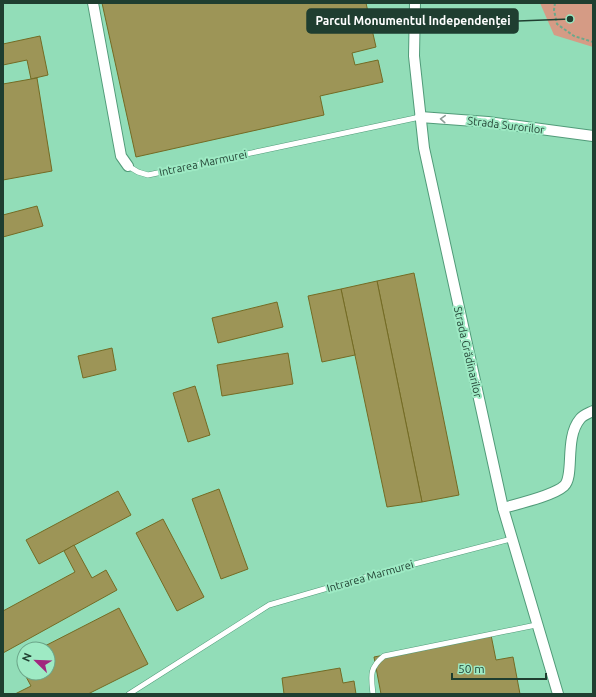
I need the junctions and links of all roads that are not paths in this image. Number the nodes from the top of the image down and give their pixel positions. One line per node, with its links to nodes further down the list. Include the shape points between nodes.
1 (93, 3): 5 (street, Intrarea Marmurei, via 121,156)
2 (415, 3): 3 (street, Strada Grădinarilor, via 414,56)
3 (420, 117): 4 (street, Strada Surorilor, one-way to 3, via 488,122); 5 (lane, Intrarea Marmurei, via 148,175); 7 (street, Strada Grădinarilor, via 446,252)
4 (593, 136)
5 (128, 166)
6 (593, 411): 7 (street, via 580,418 572,433 569,476 564,486 555,492)
7 (503, 508): 8 (street, Strada Grădinarilor)
8 (511, 539): 9 (street, Strada Grădinarilor); 10 (lane, Intrarea Marmurei, via 269,605)
9 (536, 625): 11 (lane, via 384,656 376,663 371,675); 12 (street, Strada Grădinarilor)
10 (129, 694)
11 (373, 694)
12 (558, 694)

